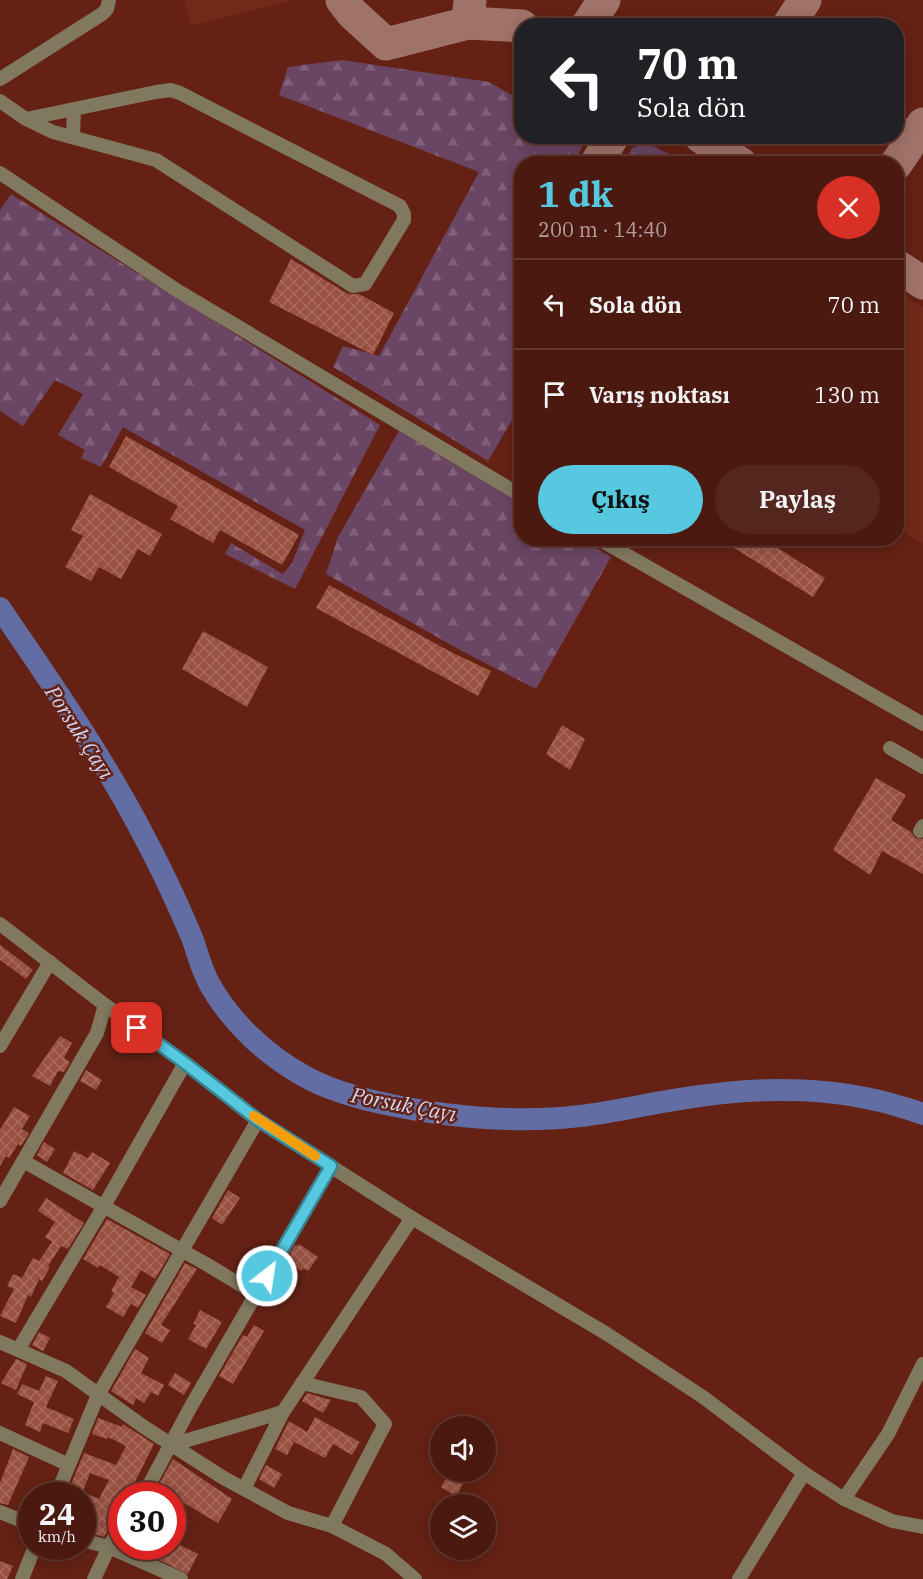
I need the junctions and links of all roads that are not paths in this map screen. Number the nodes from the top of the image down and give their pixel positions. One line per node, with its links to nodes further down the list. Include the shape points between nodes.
1 (110, 0): 2 (street, via 102,14)
2 (0, 79)
3 (0, 101): 5 (street)
4 (74, 109): 5 (street); 6 (street); 6 (street, via 156,92 180,93 400,206 404,220 365,284 353,286 156,160)
5 (26, 118): 6 (street, via 52,132)
6 (74, 137)
7 (0, 172): 8 (street, via 178,291)
8 (514, 491)
9 (611, 546): 10 (street)
10 (923, 724)
11 (890, 748): 12 (street)
12 (923, 767)
13 (0, 924): 14 (street)
14 (50, 962): 15 (street); 16 (street)
15 (105, 1005): 17 (street); 19 (street, via 98,1033)
16 (0, 1046)
17 (185, 1063): 18 (street); 22 (street)
18 (258, 1120): 20 (street); 24 (street)
19 (23, 1161): 21 (street); 22 (street)
20 (331, 1166): 23 (street); 25 (street)
21 (0, 1201)
22 (104, 1206): 24 (street); 27 (street)
23 (412, 1218): 29 (street); 35 (street, via 607,1334 703,1397)
24 (182, 1250): 25 (street); 30 (street)
25 (256, 1294): 33 (street)
26 (0, 1342): 27 (street)
27 (18, 1350): 30 (street, via 66,1371)
28 (923, 1364): 39 (street, via 888,1434)
29 (302, 1383): 31 (street); 42 (street, via 361,1397 385,1424)
30 (98, 1395): 33 (street); 34 (street)
31 (283, 1412): 33 (street); 38 (street)
32 (0, 1433): 34 (street)
33 (171, 1445): 37 (street); 38 (street)
34 (69, 1465): 36 (street)
35 (804, 1473): 39 (street); 51 (street)
36 (62, 1482)
37 (151, 1482)
38 (244, 1489): 42 (street, via 288,1513)
39 (844, 1499): 43 (street, via 892,1521)
40 (0, 1512): 41 (street)
41 (18, 1519)
42 (332, 1526): 50 (street, via 386,1554)
43 (923, 1527)
44 (108, 1549): 48 (street)
45 (29, 1560): 47 (street)
46 (138, 1560): 49 (street)
47 (22, 1579)
48 (94, 1579)
49 (181, 1579)
50 (415, 1579)
51 (739, 1579)

